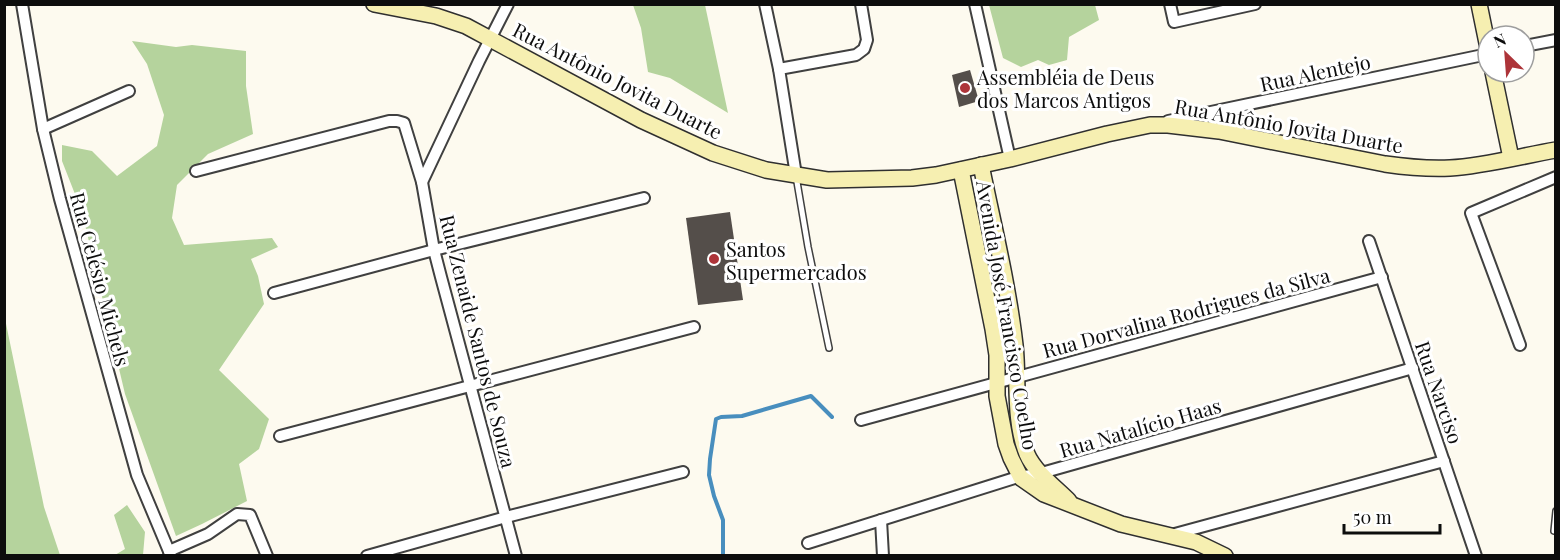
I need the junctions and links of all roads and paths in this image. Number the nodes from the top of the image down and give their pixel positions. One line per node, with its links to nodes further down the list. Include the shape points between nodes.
1 (22, 4): 21 (street, Rua Celésio Michels)
2 (374, 4): 10 (main road, Rua Antônio Jovita Duarte)
3 (508, 4): 12 (street)
4 (765, 4): 16 (street)
5 (861, 4): 16 (street, via 867,40 864,49 856,55)
6 (975, 4): 25 (street)
7 (1170, 4): 8 (street, via 1174,22)
8 (1255, 4)
9 (1479, 4): 11 (main road)
10 (412, 8): 12 (main road, Rua Antônio Jovita Duarte, via 466,26)
11 (1483, 24)
12 (489, 39): 29 (main road, Rua Antônio Jovita Duarte, via 641,120 713,153); 31 (street)
13 (1556, 40): 14 (street)
14 (1536, 44)
15 (1476, 57): 19 (street, Rua Alentejo)
16 (779, 69): 29 (street)
17 (1496, 84): 24 (main road)
18 (129, 91): 21 (street)
19 (1238, 107): 20 (street, Rua Alentejo); 22 (street, via 1234,123)
20 (1150, 126): 22 (main road, Rua Antônio Jovita Duarte, via 1175,125); 25 (main road, Rua Antônio Jovita Duarte)
21 (43, 129): 57 (street, Rua Celésio Michels, via 130,454)
22 (1243, 136): 24 (main road, Rua Antônio Jovita Duarte, via 1404,167 1449,168)
23 (1556, 150): 24 (main road, Rua Antônio Jovita Duarte)
24 (1511, 158)
25 (1010, 159): 26 (main road, Rua Antônio Jovita Duarte)
26 (981, 165): 27 (main road, Rua Antônio Jovita Duarte); 41 (main road, Avenida José Francisco Coelho, via 1011,317)
27 (961, 170): 29 (main road, Rua Antônio Jovita Duarte, via 875,180 827,180); 42 (main road, Avenida José Francisco Coelho, via 993,329)
28 (196, 171): 31 (street, Rua Zenaide Santos de Souza, via 397,121 404,123)
29 (796, 175): 39 (lane)
30 (1556, 177): 38 (street, via 1471,213)
31 (422, 182): 34 (street, Rua Zenaide Santos de Souza)
32 (644, 198): 34 (street)
33 (1369, 241): 35 (street, Rua Narciso)
34 (434, 250): 36 (street); 43 (street, Rua Zenaide Santos de Souza)
35 (1382, 277): 40 (street, Rua Narciso); 41 (street, Rua Dorvalina Rodrigues da Silva)
36 (274, 293)
37 (694, 327): 43 (street)
38 (1520, 345)
39 (829, 348)
40 (1413, 368): 46 (street, Rua Narciso); 48 (street, Rua Natalício Haas)
41 (1017, 377): 42 (street, Rua Dorvalina Rodrigues da Silva); 48 (main road, Avenida José Francisco Coelho, via 1022,436 1027,455)
42 (997, 383): 44 (street, Rua Dorvalina Rodrigues da Silva); 49 (main road, Avenida José Francisco Coelho, via 1006,444)
43 (471, 386): 45 (street); 52 (street, Rua Zenaide Santos de Souza)
44 (861, 420)
45 (280, 436)
46 (1444, 461): 55 (street); 58 (street, Rua Narciso)
47 (683, 472): 52 (street)
48 (1041, 473): 49 (street, Rua Natalício Haas); 50 (main road, Avenida José Francisco Coelho)
49 (1020, 477): 50 (main road, Avenida José Francisco Coelho, via 1044,494); 53 (street, Rua Natalício Haas)
50 (1073, 506): 55 (main road, Avenida José Francisco Coelho, via 1121,524)
51 (1556, 511): 54 (lane)
52 (506, 517): 60 (street); 61 (street, Rua Zenaide Santos de Souza)
53 (881, 520): 56 (street, Rua Natalício Haas); 62 (street)
54 (1554, 531)
55 (1171, 535): 63 (main road, Avenida José Francisco Coelho)
56 (808, 543)
57 (170, 553): 59 (street, via 237,514 250,515)
58 (1476, 554): 64 (street)
59 (267, 555)
60 (367, 555)
61 (516, 555)
62 (883, 555)
63 (1225, 555)
64 (1462, 555)

